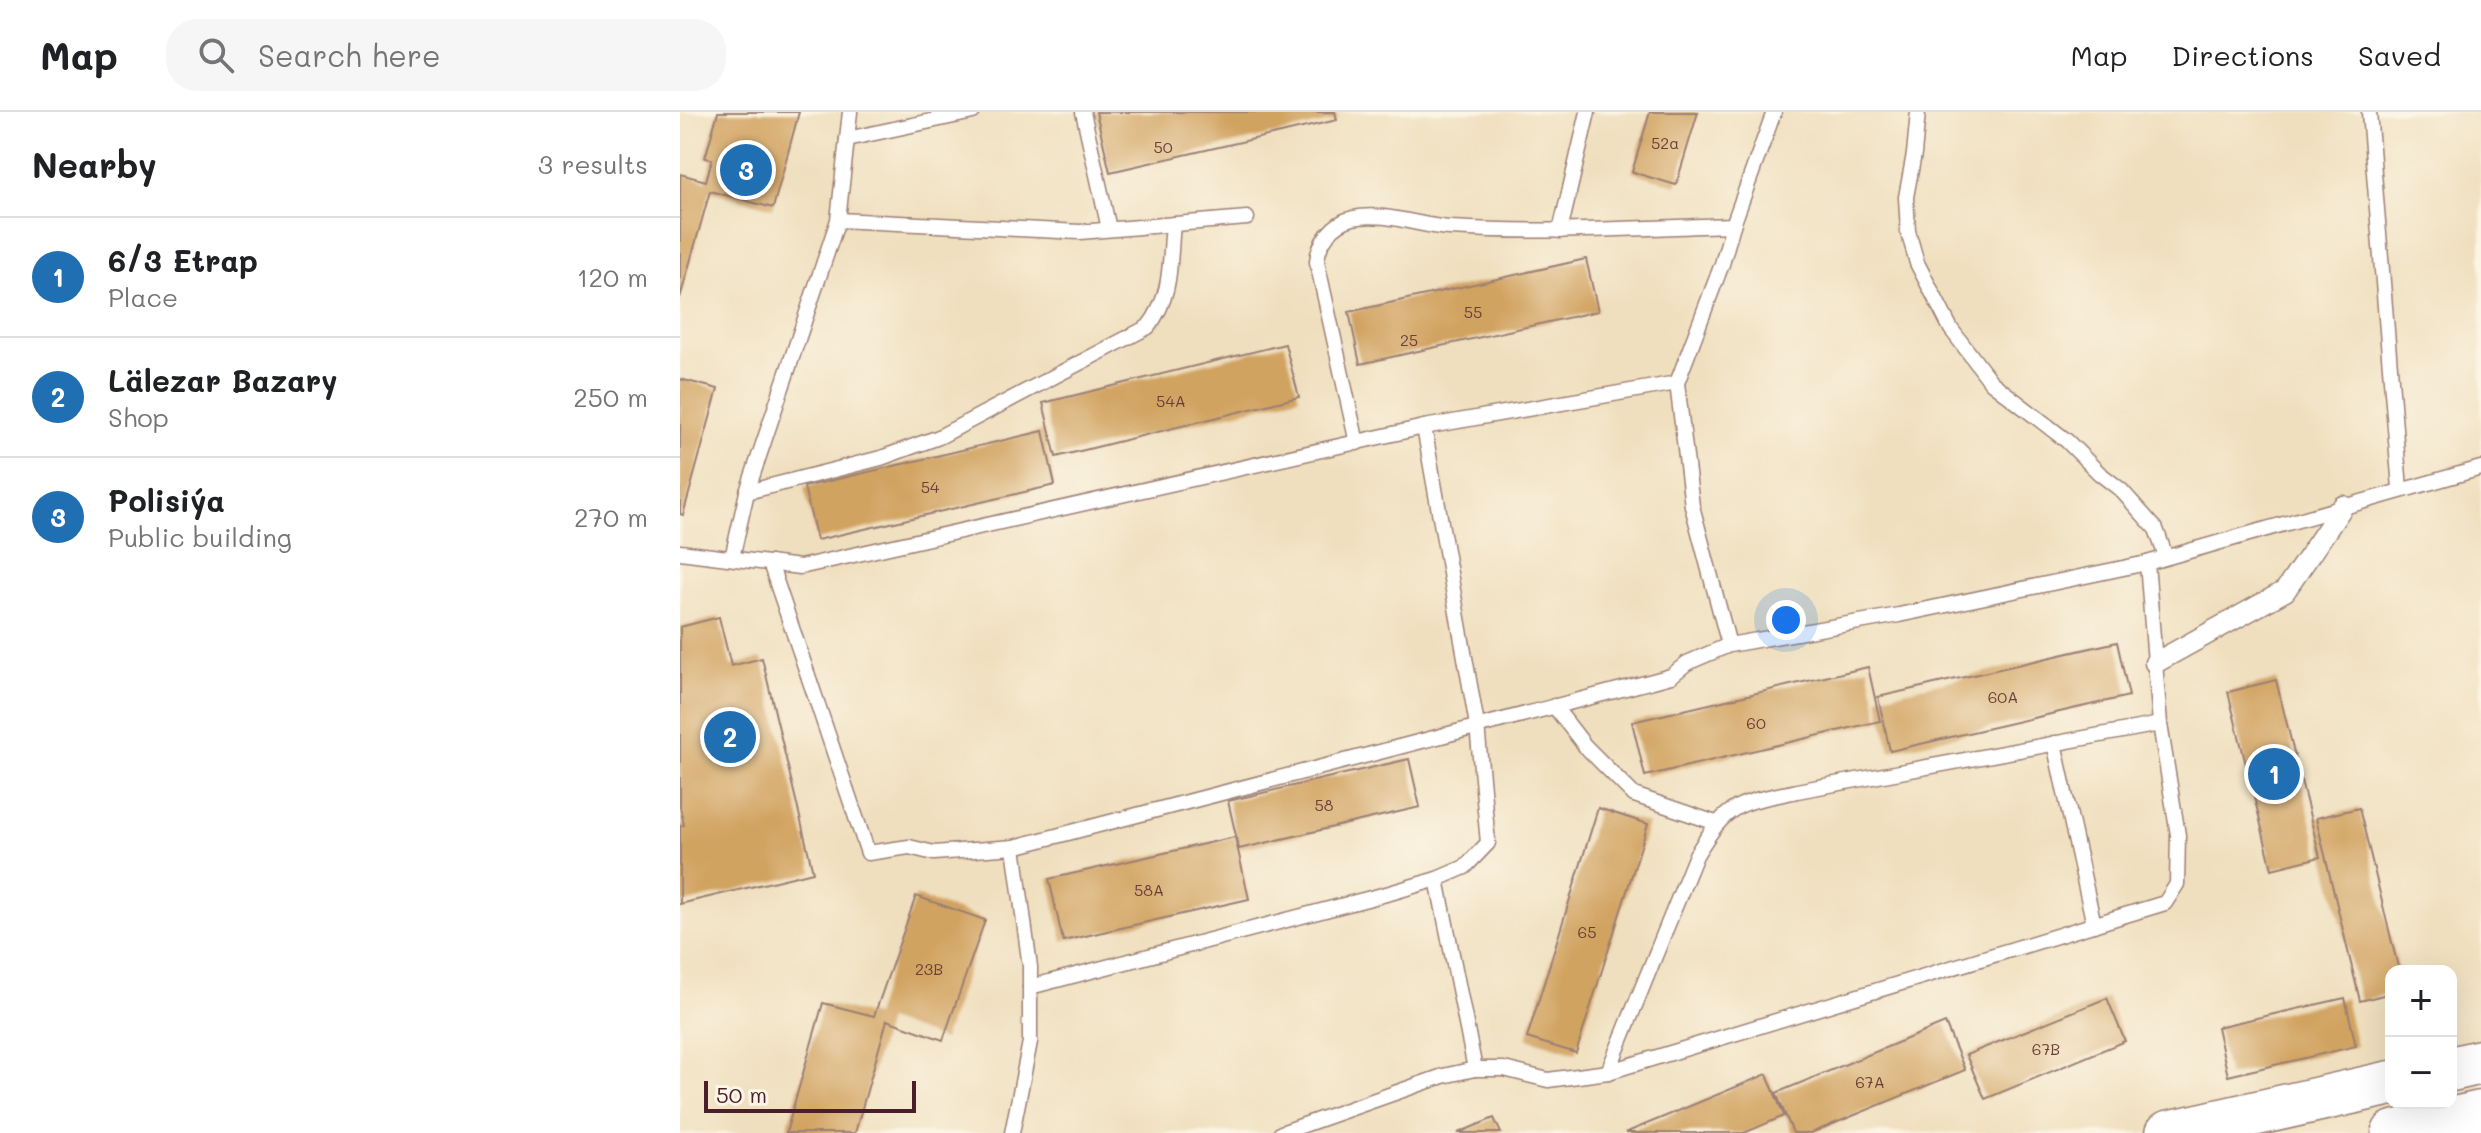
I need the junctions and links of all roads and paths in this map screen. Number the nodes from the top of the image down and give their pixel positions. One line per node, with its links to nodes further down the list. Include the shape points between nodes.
1 (850, 112): 8 (lane)
2 (973, 112): 8 (lane)
3 (1083, 112): 13 (lane)
4 (1588, 112): 14 (lane)
5 (1774, 112): 12 (lane)
6 (1918, 112): 23 (lane, via 1906,197 1908,231 1917,263 1951,329 1991,382 2121,490 2156,529)
7 (2369, 112): 19 (lane)
8 (847, 139): 10 (lane)
9 (1247, 218): 11 (lane)
10 (838, 220): 13 (lane); 20 (lane)
11 (1173, 224): 13 (lane); 20 (lane, via 1166,298 1148,327 939,437 881,458)
12 (1733, 225): 14 (lane); 15 (lane)
13 (1109, 229)
14 (1560, 231): 17 (lane, via 1448,228 1370,216 1331,230 1317,262)
15 (1677, 383): 16 (lane); 27 (lane, via 1692,506)
16 (1424, 427): 17 (lane); 31 (lane)
17 (1357, 443): 25 (lane, via 837,561 800,567)
18 (2481, 468): 19 (lane)
19 (2400, 489): 21 (lane)
20 (747, 492): 24 (lane)
21 (2343, 506): 23 (lane); 28 (street, via 2285,591)
22 (680, 552): 24 (lane)
23 (2166, 557): 26 (lane)
24 (732, 558): 25 (lane)
25 (770, 563): 34 (lane, via 868,853 909,847 934,853)
26 (2147, 563): 27 (lane); 28 (lane)
27 (1729, 645): 29 (lane, via 1671,676)
28 (2155, 663): 30 (lane)
29 (1554, 706): 31 (lane); 33 (lane, via 1634,795)
30 (2160, 724): 32 (lane); 36 (lane, via 2178,835 2177,884 2165,903)
31 (1477, 725): 34 (lane); 35 (lane, via 1488,843 1465,867)
32 (2054, 743): 33 (lane, via 1752,800); 36 (lane)
33 (1716, 823): 41 (lane, via 1696,855)
34 (1014, 847): 37 (lane)
35 (1437, 879): 37 (lane); 40 (lane)
36 (2094, 925): 41 (lane)
37 (1030, 987): 44 (lane, via 1030,1042)
38 (2481, 1062): 39 (main road)
39 (2457, 1068)
40 (1475, 1069): 41 (lane, via 1504,1069 1548,1080); 45 (lane)
41 (1608, 1072)
42 (2385, 1084): 46 (main road)
43 (2481, 1113): 47 (main road)
44 (1012, 1133)
45 (1281, 1133)
46 (2168, 1133)
47 (2394, 1133)

